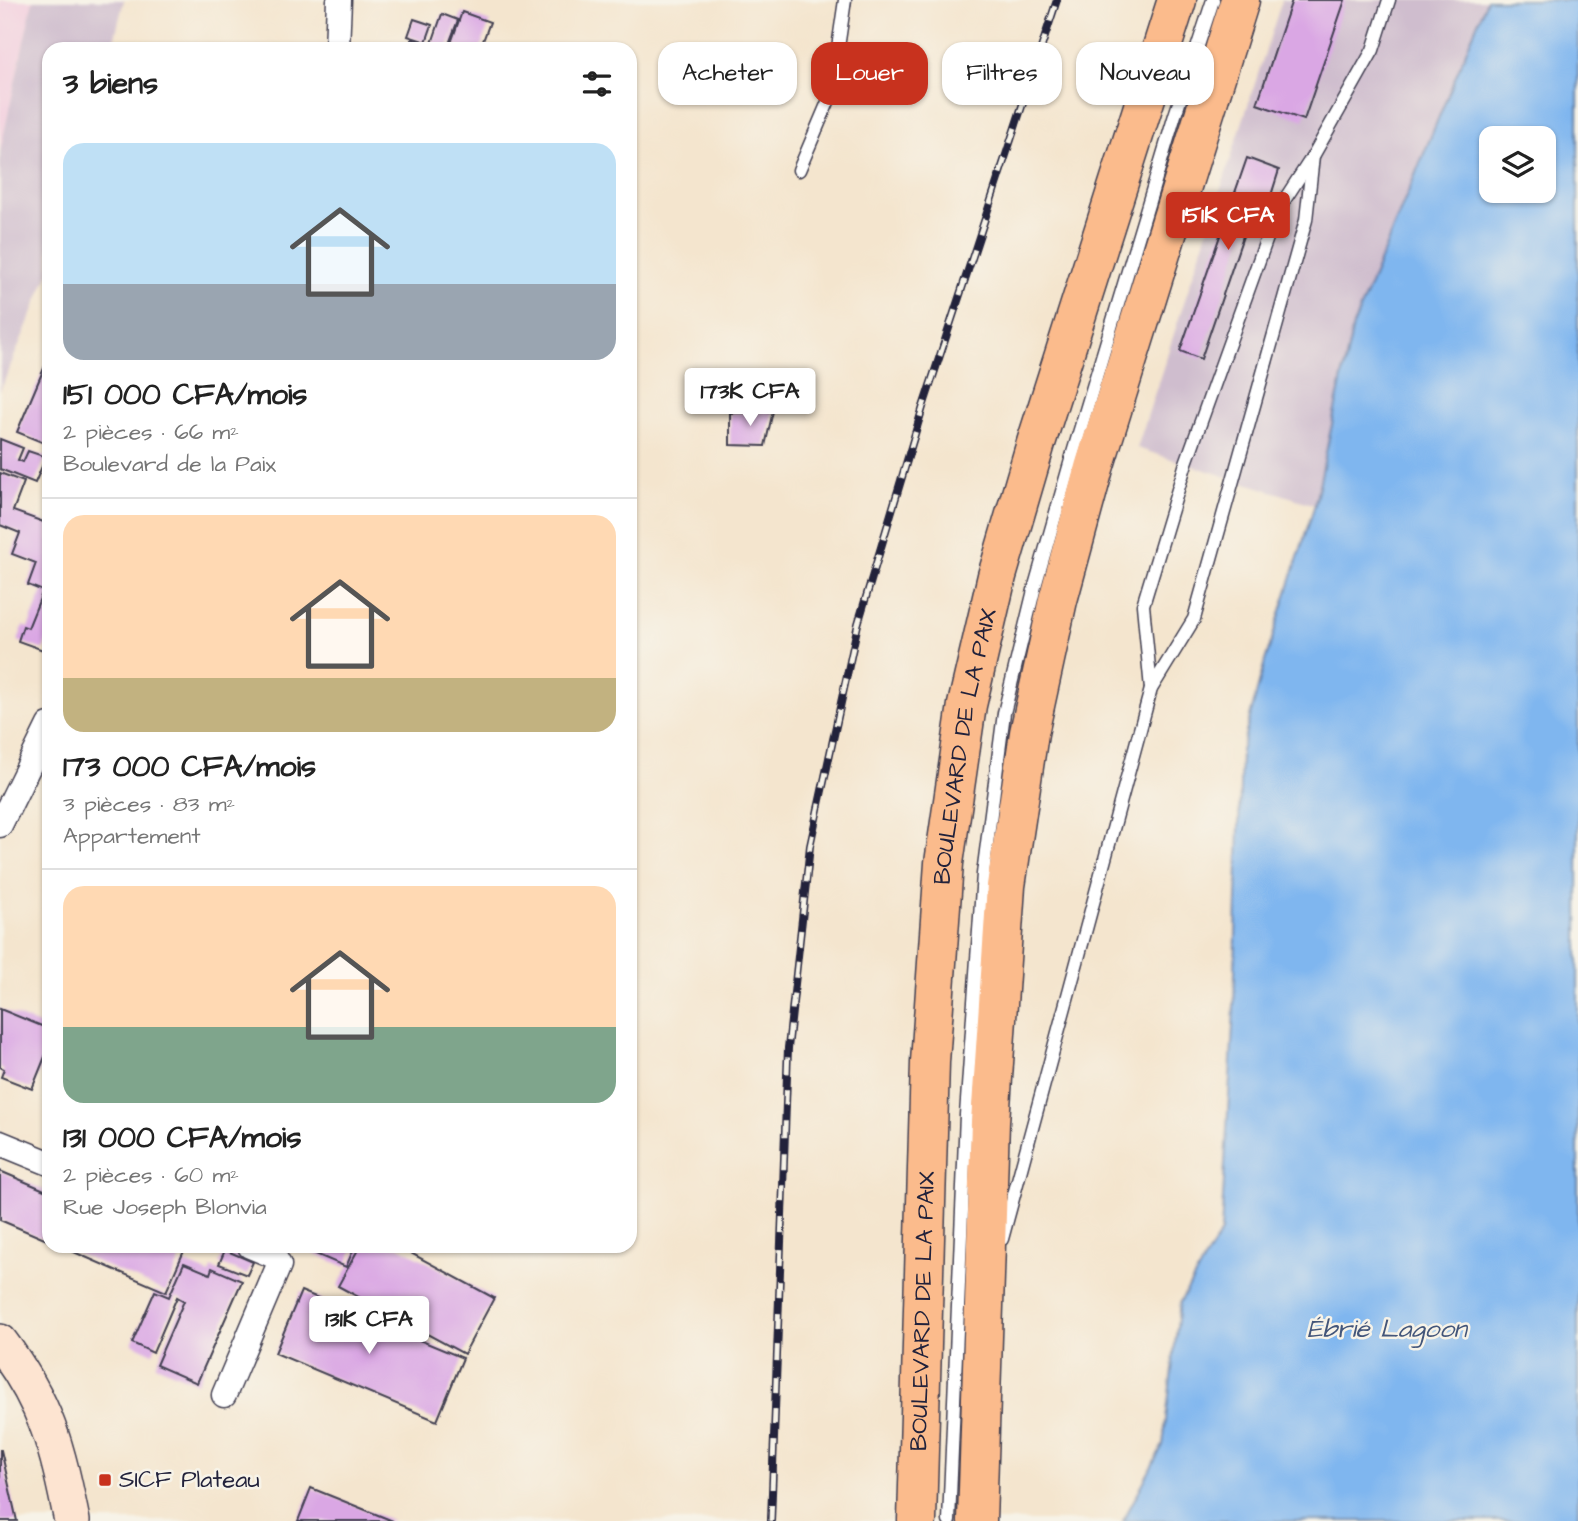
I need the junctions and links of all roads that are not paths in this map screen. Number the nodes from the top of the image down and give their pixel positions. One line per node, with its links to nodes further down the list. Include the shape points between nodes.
1 (339, 0): 7 (street)
2 (845, 0): 9 (lane, via 831,95)
3 (1177, 0): 20 (main road, BOULEVARD DE LA PAIX, via 1036,443 997,576 967,705 944,863 930,1062)
4 (1213, 0): 21 (lane, BOULEVARD DE LA PAIX, via 1073,453 1004,713 983,874 966,1115)
5 (1240, 0): 16 (main road, via 1094,468 1058,600 1030,733 1006,886 990,1122)
6 (1389, 0): 8 (lane, via 1373,50)
7 (337, 42)
8 (1313, 156): 10 (lane, via 1306,220 1194,619); 10 (lane, via 1276,214 1186,463 1143,605)
9 (799, 170)
10 (1151, 689): 16 (lane)
11 (42, 739): 12 (street)
12 (0, 825)
13 (0, 1143): 14 (street)
14 (42, 1161)
15 (267, 1253): 18 (street, via 279,1265)
16 (986, 1297): 22 (main road)
17 (0, 1342): 19 (main road, via 28,1380 56,1445)
18 (224, 1395)
19 (72, 1521)
20 (917, 1521)
21 (949, 1521)
22 (977, 1521)

